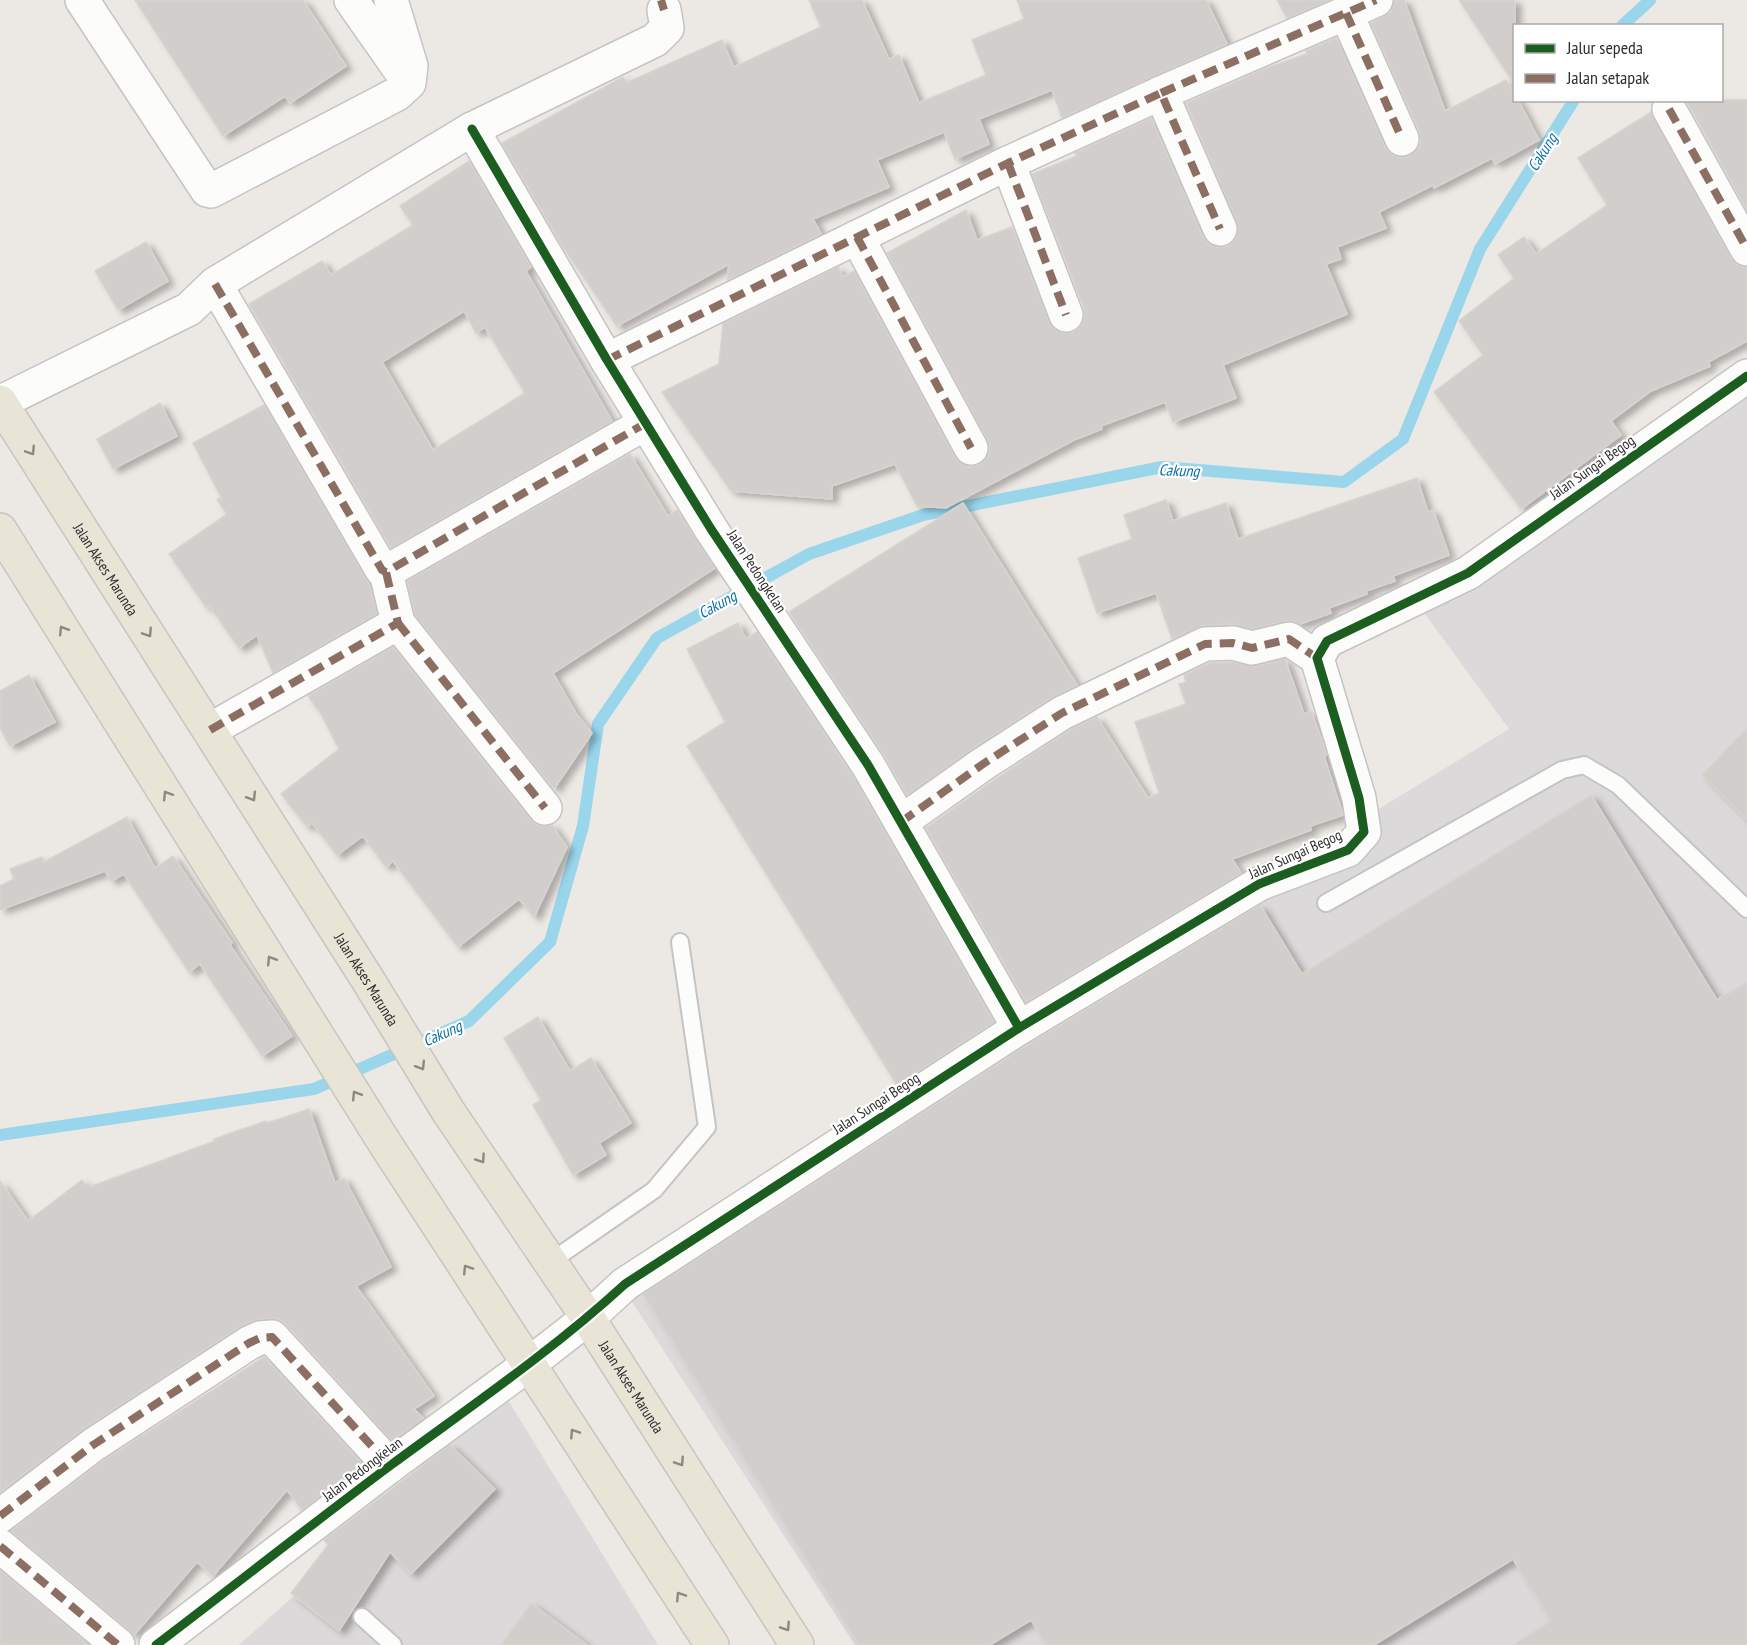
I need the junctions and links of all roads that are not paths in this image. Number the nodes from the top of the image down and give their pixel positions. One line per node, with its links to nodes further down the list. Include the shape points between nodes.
1 (82, 0): 7 (street, via 207,190 212,191)
2 (351, 0): 7 (street)
3 (391, 0): 7 (street, via 411,66)
4 (1376, 0): 6 (street)
5 (664, 10): 10 (street, via 667,28 655,40)
6 (1346, 13): 8 (street); 11 (street)
7 (409, 84)
8 (1161, 93): 12 (street); 13 (street)
9 (1669, 109): 15 (street)
10 (472, 129): 16 (street); 18 (street, Jalan Pedongkelan)
11 (1402, 139)
12 (1008, 163): 14 (street); 17 (street)
13 (1220, 230)
14 (857, 237): 18 (street); 22 (street)
15 (1747, 249)
16 (215, 284): 20 (street, via 189,309); 24 (street)
17 (1066, 315)
18 (607, 360): 21 (street, Jalan Pedongkelan)
19 (1747, 376): 26 (street, Jalan Sungai Begog, via 1468,573 1327,641)
20 (0, 402): 27 (main road, Jalan Akses Marunda, one-way to 27)
21 (646, 423): 24 (street); 29 (street, Jalan Pedongkelan)
22 (971, 448)
23 (0, 530): 36 (main road, one-way to 23, via 386,1145)
24 (386, 572): 25 (street)
25 (398, 623): 27 (street); 28 (street)
26 (1317, 658): 29 (street, via 1289,639 1252,648 1233,643 1205,644 1062,713); 33 (street, Jalan Sungai Begog, via 1359,798 1364,832 1348,850 1259,884)
27 (210, 730): 34 (main road, Jalan Akses Marunda, one-way to 34, via 448,1111)
28 (545, 808)
29 (901, 822): 33 (street, Jalan Pedongkelan)
30 (1326, 903): 31 (lane, via 1562,770 1584,765 1618,785)
31 (1747, 909)
32 (680, 942): 34 (lane, via 707,1127 654,1190)
33 (1019, 1028): 35 (street, Jalan Sungai Begog, via 625,1284)
34 (550, 1262): 35 (main road, Jalan Akses Marunda)
35 (588, 1318): 36 (street, Jalan Pedongkelan); 45 (main road, Jalan Akses Marunda, one-way to 45)
36 (529, 1364): 37 (street, Jalan Pedongkelan); 44 (main road, one-way to 36)
37 (390, 1466): 38 (street, via 272,1336 266,1336 249,1343 93,1445); 42 (street, Jalan Pedongkelan)
38 (0, 1516)
39 (0, 1546): 41 (street)
40 (362, 1617): 43 (lane)
41 (118, 1645)
42 (156, 1645)
43 (393, 1645)
44 (712, 1645)
45 (797, 1645)

